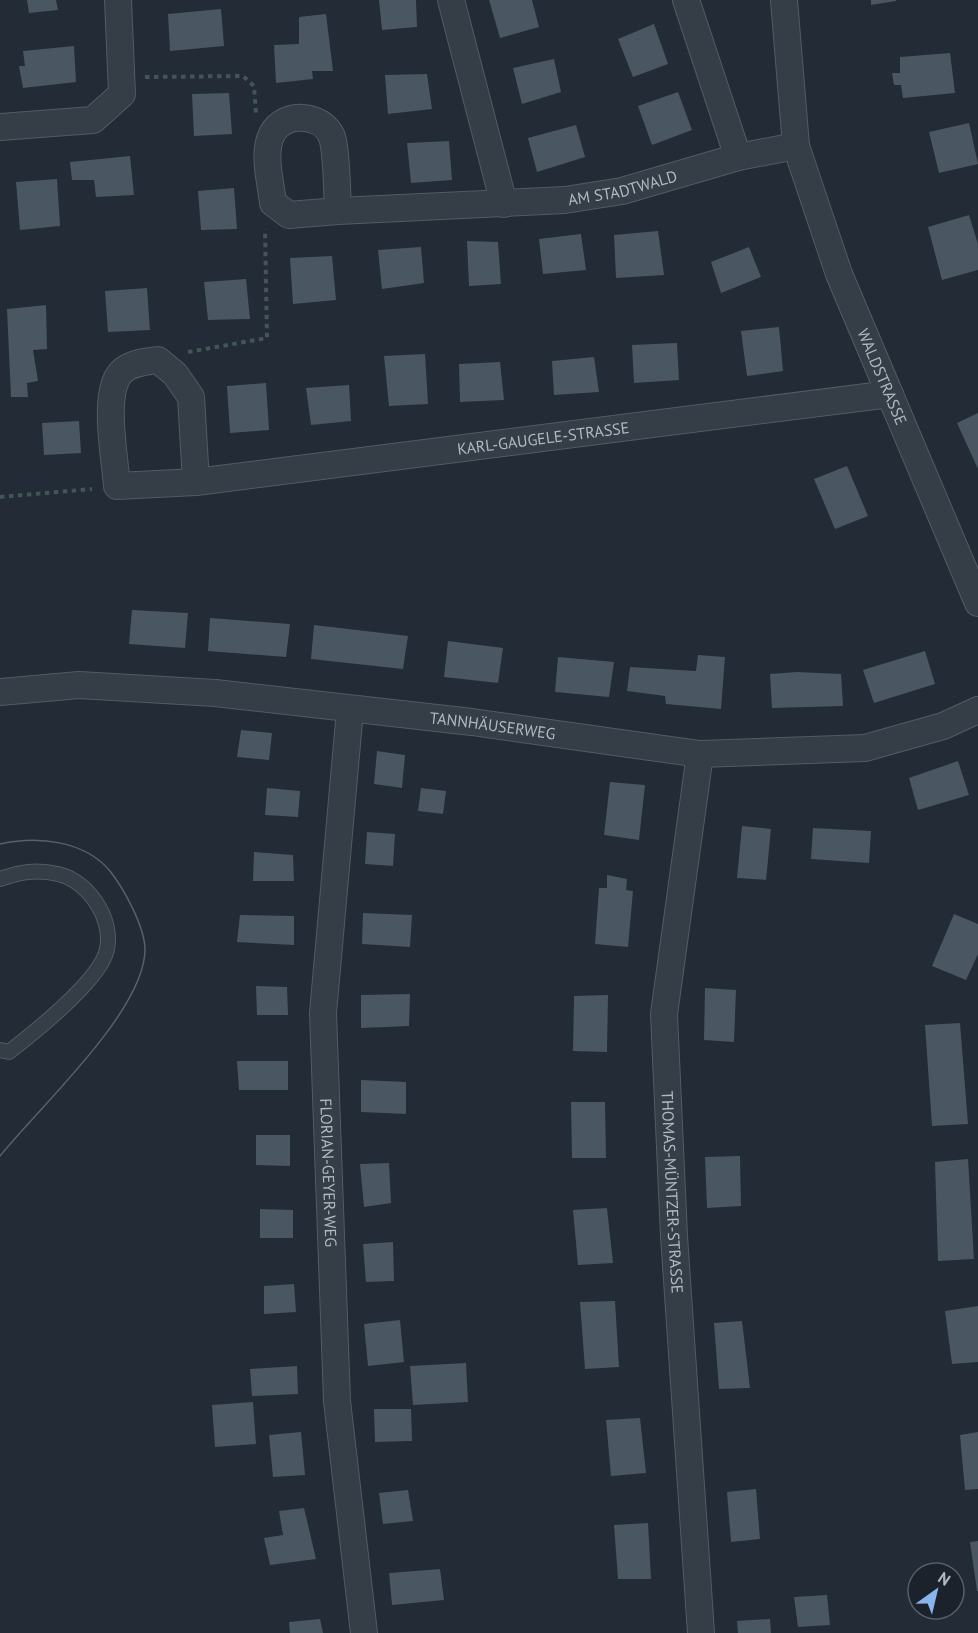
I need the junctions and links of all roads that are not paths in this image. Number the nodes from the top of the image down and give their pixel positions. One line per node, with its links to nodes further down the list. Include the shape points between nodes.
1 (118, 0): 5 (street, via 122,94 93,120)
2 (450, 0): 8 (street)
3 (686, 0): 7 (street)
4 (784, 0): 6 (street, WALDSTRASSE)
5 (0, 127)
6 (796, 146): 7 (street); 10 (street, WALDSTRASSE, via 839,274)
7 (738, 158): 8 (street, AM STADTWALD, via 622,191)
8 (504, 204): 9 (street, AM STADTWALD)
9 (338, 211): 9 (street, AM STADTWALD, via 332,137 320,122 303,117 286,122 272,134 268,153 273,203 289,215)
10 (891, 393): 11 (street, KARL-GAUGELE-STRASSE); 12 (street, WALDSTRASSE)
11 (196, 482): 11 (street, KARL-GAUGELE-STRASSE, via 190,397 175,374 158,360 139,362 119,374 111,397 117,486)
12 (978, 603)
13 (0, 692): 14 (street, TANNHÄUSERWEG, via 80,685 215,693)
14 (350, 710): 16 (street, TANNHÄUSERWEG, via 472,722); 19 (street, FLORIAN-GEYER-WEG, via 323,1013 337,1401)
15 (978, 710): 16 (street, TANNHÄUSERWEG, via 943,726 865,748)
16 (700, 754): 20 (street, THOMAS-MÜNTZER-STRASSE, via 664,1014 674,1236)
17 (0, 879): 18 (lane, via 26,870 60,874 92,894 109,927 104,959 79,989 35,1032 9,1052)
18 (0, 1050)
19 (364, 1633)
20 (701, 1633)

